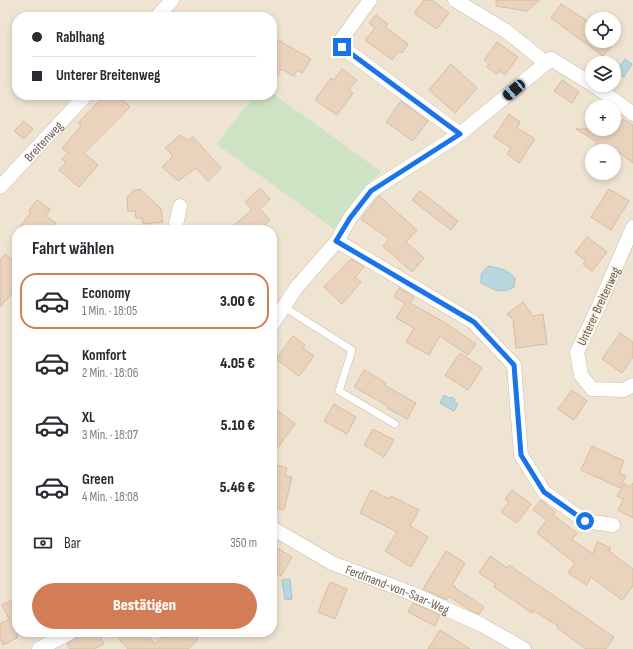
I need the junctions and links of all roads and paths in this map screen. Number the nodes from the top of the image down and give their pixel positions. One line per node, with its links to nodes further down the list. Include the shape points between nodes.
1 (172, 0): 4 (street)
2 (370, 0): 10 (street, via 341,40 342,47)
3 (455, 0): 5 (street, via 506,31)
4 (161, 12)
5 (546, 63): 6 (street, via 551,59); 10 (street)
6 (585, 81)
7 (603, 92): 9 (street)
8 (81, 100): 11 (street, Breitenweg)
9 (633, 114)
10 (460, 134): 15 (street, via 371,191)
11 (0, 187)
12 (180, 206): 13 (street)
13 (176, 225)
14 (633, 228): 18 (street, Unterer Breitenweg, via 577,352 581,375 592,388 624,390)
15 (336, 241): 16 (street, via 296,288); 20 (street, via 474,322 514,365 521,455 544,492 585,521)
16 (284, 307): 17 (street); 19 (lane, via 352,350 339,391)
17 (277, 318)
18 (633, 385)
19 (395, 424)
20 (613, 524)
21 (277, 531): 24 (street, Ferdinand-von-Saar-Weg, via 332,563 411,593 482,625)
22 (62, 637): 23 (street)
23 (39, 649)
24 (524, 649)

